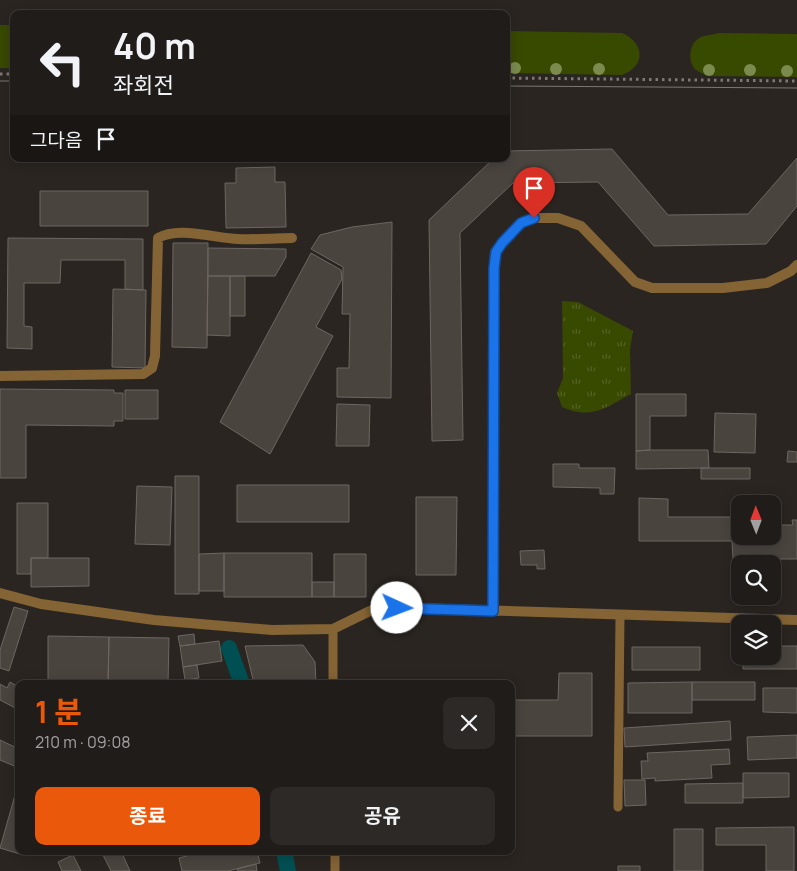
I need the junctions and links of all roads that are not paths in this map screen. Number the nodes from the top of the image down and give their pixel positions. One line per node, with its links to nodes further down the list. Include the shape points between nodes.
1 (292, 238): 3 (street, via 241,239 165,234 158,238 155,356 152,368 143,374)
2 (797, 265): 5 (street, via 767,283 723,288 652,288 635,282 581,226 558,218 534,218 521,223 509,235 496,252 494,268)
3 (0, 376)
4 (0, 593): 8 (street, via 41,604 154,620 272,630)
5 (493, 611): 6 (street); 8 (street, via 378,607)
6 (620, 615): 7 (street); 10 (lane)
7 (797, 620)
8 (333, 629): 9 (lane)
9 (333, 680)
10 (618, 807)
11 (335, 855): 12 (lane)
12 (335, 871)

